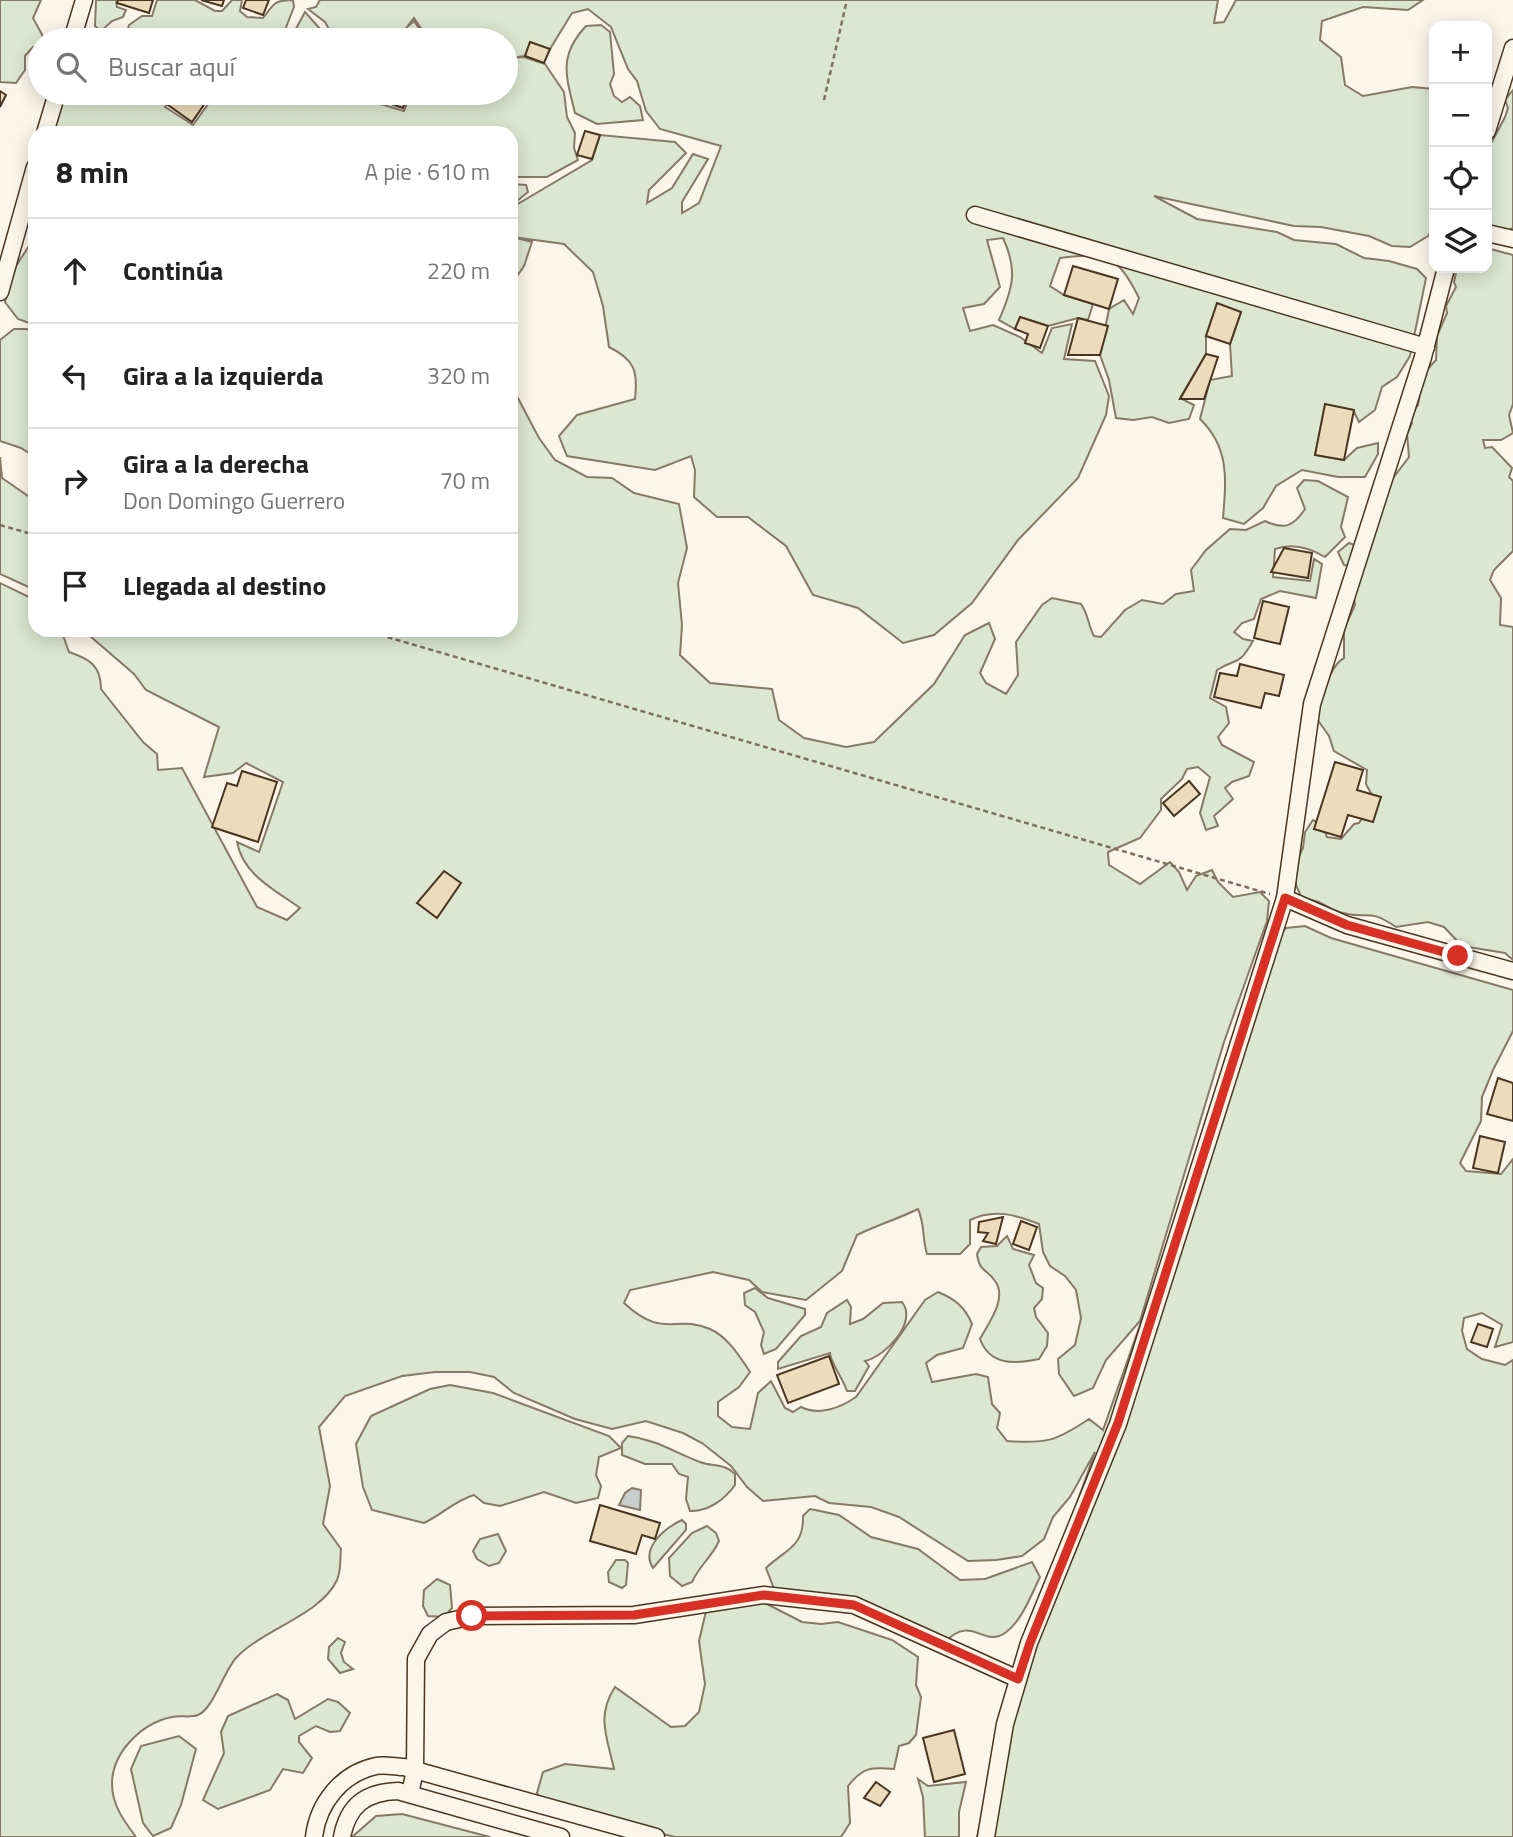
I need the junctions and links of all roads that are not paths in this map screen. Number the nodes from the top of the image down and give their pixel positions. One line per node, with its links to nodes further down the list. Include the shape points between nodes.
1 (84, 0): 2 (street)
2 (76, 28)
3 (1513, 48): 4 (street)
4 (1509, 71): 6 (street)
5 (53, 105): 7 (street)
6 (1492, 117)
7 (47, 126)
8 (28, 192): 13 (street)
9 (975, 215): 14 (street)
10 (1492, 234): 11 (street)
11 (1513, 239)
12 (1445, 273): 14 (street)
13 (0, 292)
14 (1426, 347): 15 (street, via 1312,704)
15 (1285, 898): 16 (street, via 1347,925); 17 (street, via 1118,1423)
16 (1513, 971)
17 (1018, 1679): 18 (street, via 854,1605 777,1596 634,1615 472,1616 446,1622 430,1634 416,1659); 24 (street, via 1005,1724)
18 (415, 1770): 19 (street); 20 (street, via 377,1765 348,1778 326,1798); 23 (street)
19 (410, 1794): 21 (street, via 376,1792 358,1802 345,1819); 22 (street)
20 (314, 1837)
21 (342, 1837)
22 (561, 1837)
23 (656, 1837)
24 (986, 1837)

